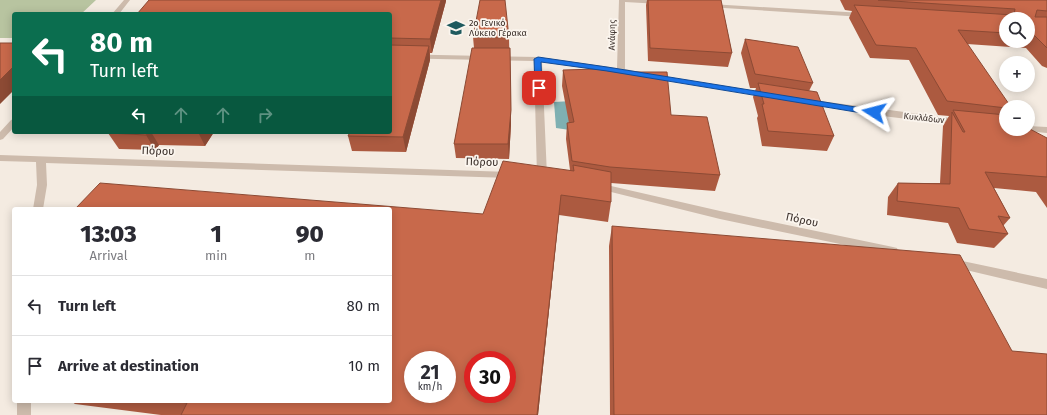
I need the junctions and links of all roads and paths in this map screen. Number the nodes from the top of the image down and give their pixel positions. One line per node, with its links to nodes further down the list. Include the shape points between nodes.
1 (128, 0): 5 (street)
2 (622, 0): 3 (street); 9 (street, Ανάφης)
3 (669, 3)
4 (700, 5): 6 (street)
5 (117, 12)
6 (873, 16)
7 (392, 56): 8 (street)
8 (538, 59): 9 (street); 20 (street)
9 (621, 71): 10 (street)
10 (774, 96)
11 (798, 100): 12 (street, Κυκλάδων)
12 (967, 123)
13 (12, 124): 16 (street)
14 (1035, 129): 15 (street)
15 (1047, 130)
16 (0, 137)
17 (0, 158): 18 (street, Πόρου)
18 (41, 160): 19 (street, Πόρου); 22 (street, via 42,185)
19 (518, 175)
20 (542, 176)
21 (585, 184): 23 (street, Πόρου)
22 (38, 207)
23 (903, 253)
24 (942, 261): 25 (street)
25 (1047, 284)
26 (24, 403): 27 (street)
27 (24, 415)

